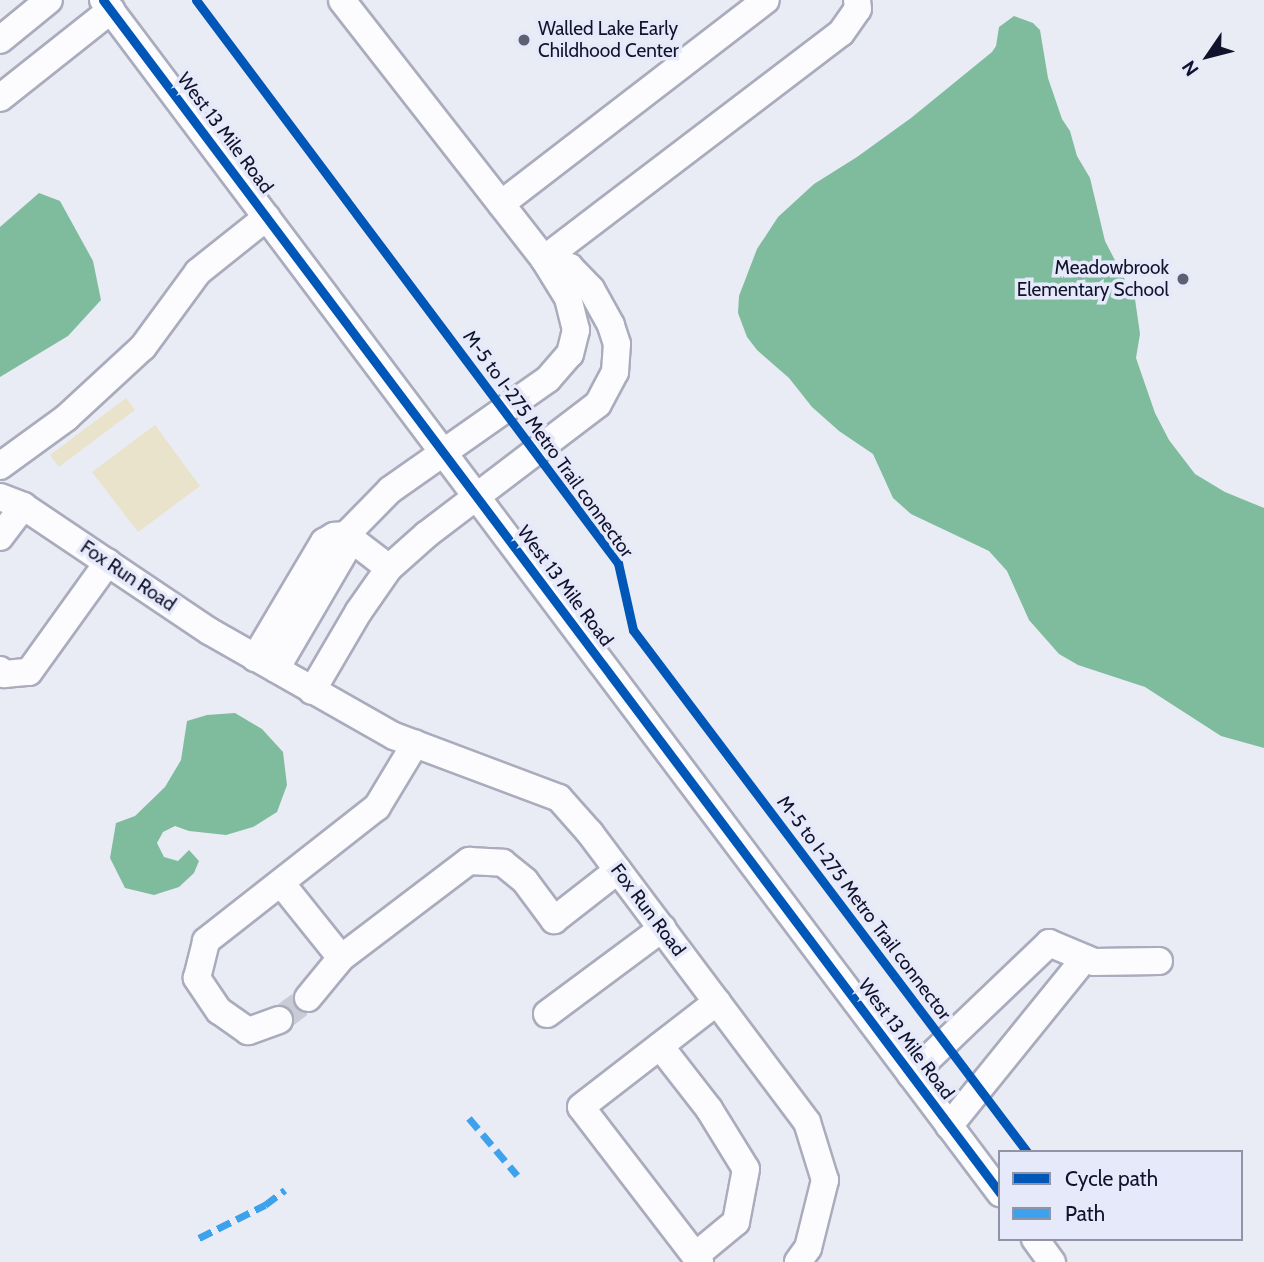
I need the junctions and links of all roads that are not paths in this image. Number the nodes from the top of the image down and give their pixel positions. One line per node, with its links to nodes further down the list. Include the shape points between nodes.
1 (49, 0): 6 (street)
2 (342, 0): 8 (street)
3 (766, 0): 8 (street)
4 (857, 0): 10 (street, via 858,9 841,33)
5 (107, 5): 7 (street); 9 (street, West 13 Mile Road)
6 (0, 40)
7 (0, 98)
8 (501, 204): 10 (street)
9 (267, 217): 11 (street, West 13 Mile Road); 12 (street, via 198,272 143,347 66,418)
10 (544, 259): 11 (street, via 568,298 576,330 570,354 548,379); 13 (street, via 570,267 592,289 617,344 615,372 598,404)
11 (442, 451): 13 (street, West 13 Mile Road); 15 (street, via 386,492)
12 (0, 466)
13 (475, 496): 18 (street); 34 (street, West 13 Mile Road)
14 (12, 501): 16 (street); 17 (street, Fox Run Road)
15 (346, 535): 18 (street); 19 (street, via 324,542)
16 (0, 537)
17 (108, 562): 19 (street, Fox Run Road); 20 (street, via 29,672 4,674)
18 (389, 569): 21 (street)
19 (265, 663): 21 (street, Fox Run Road)
20 (0, 670)
21 (312, 691): 22 (street, Fox Run Road)
22 (415, 744): 23 (street, Fox Run Road, via 559,797); 24 (street, via 377,807)
23 (618, 870): 25 (street, Fox Run Road); 26 (street, via 554,920 525,881 503,863 469,861)
24 (281, 883): 26 (street); 32 (street, via 206,941 197,978 219,1011 248,1031)
25 (663, 928): 30 (street, Fox Run Road); 31 (street)
26 (341, 958): 29 (street)
27 (1085, 958): 28 (street, via 1094,962); 34 (street, via 1049,943); 35 (street)
28 (1159, 961)
29 (308, 998)
30 (717, 1002): 33 (street); 39 (street, Fox Run Road, via 807,1122 825,1180 808,1248)
31 (547, 1014)
32 (279, 1020)
33 (660, 1046): 38 (street, via 709,1109 746,1169 736,1223); 38 (street, via 580,1107)
34 (911, 1075): 35 (street, West 13 Mile Road)
35 (949, 1126): 36 (street, West 13 Mile Road)
36 (998, 1190)
37 (1036, 1241): 40 (street)
38 (697, 1259)
39 (798, 1262)
40 (1052, 1262)

